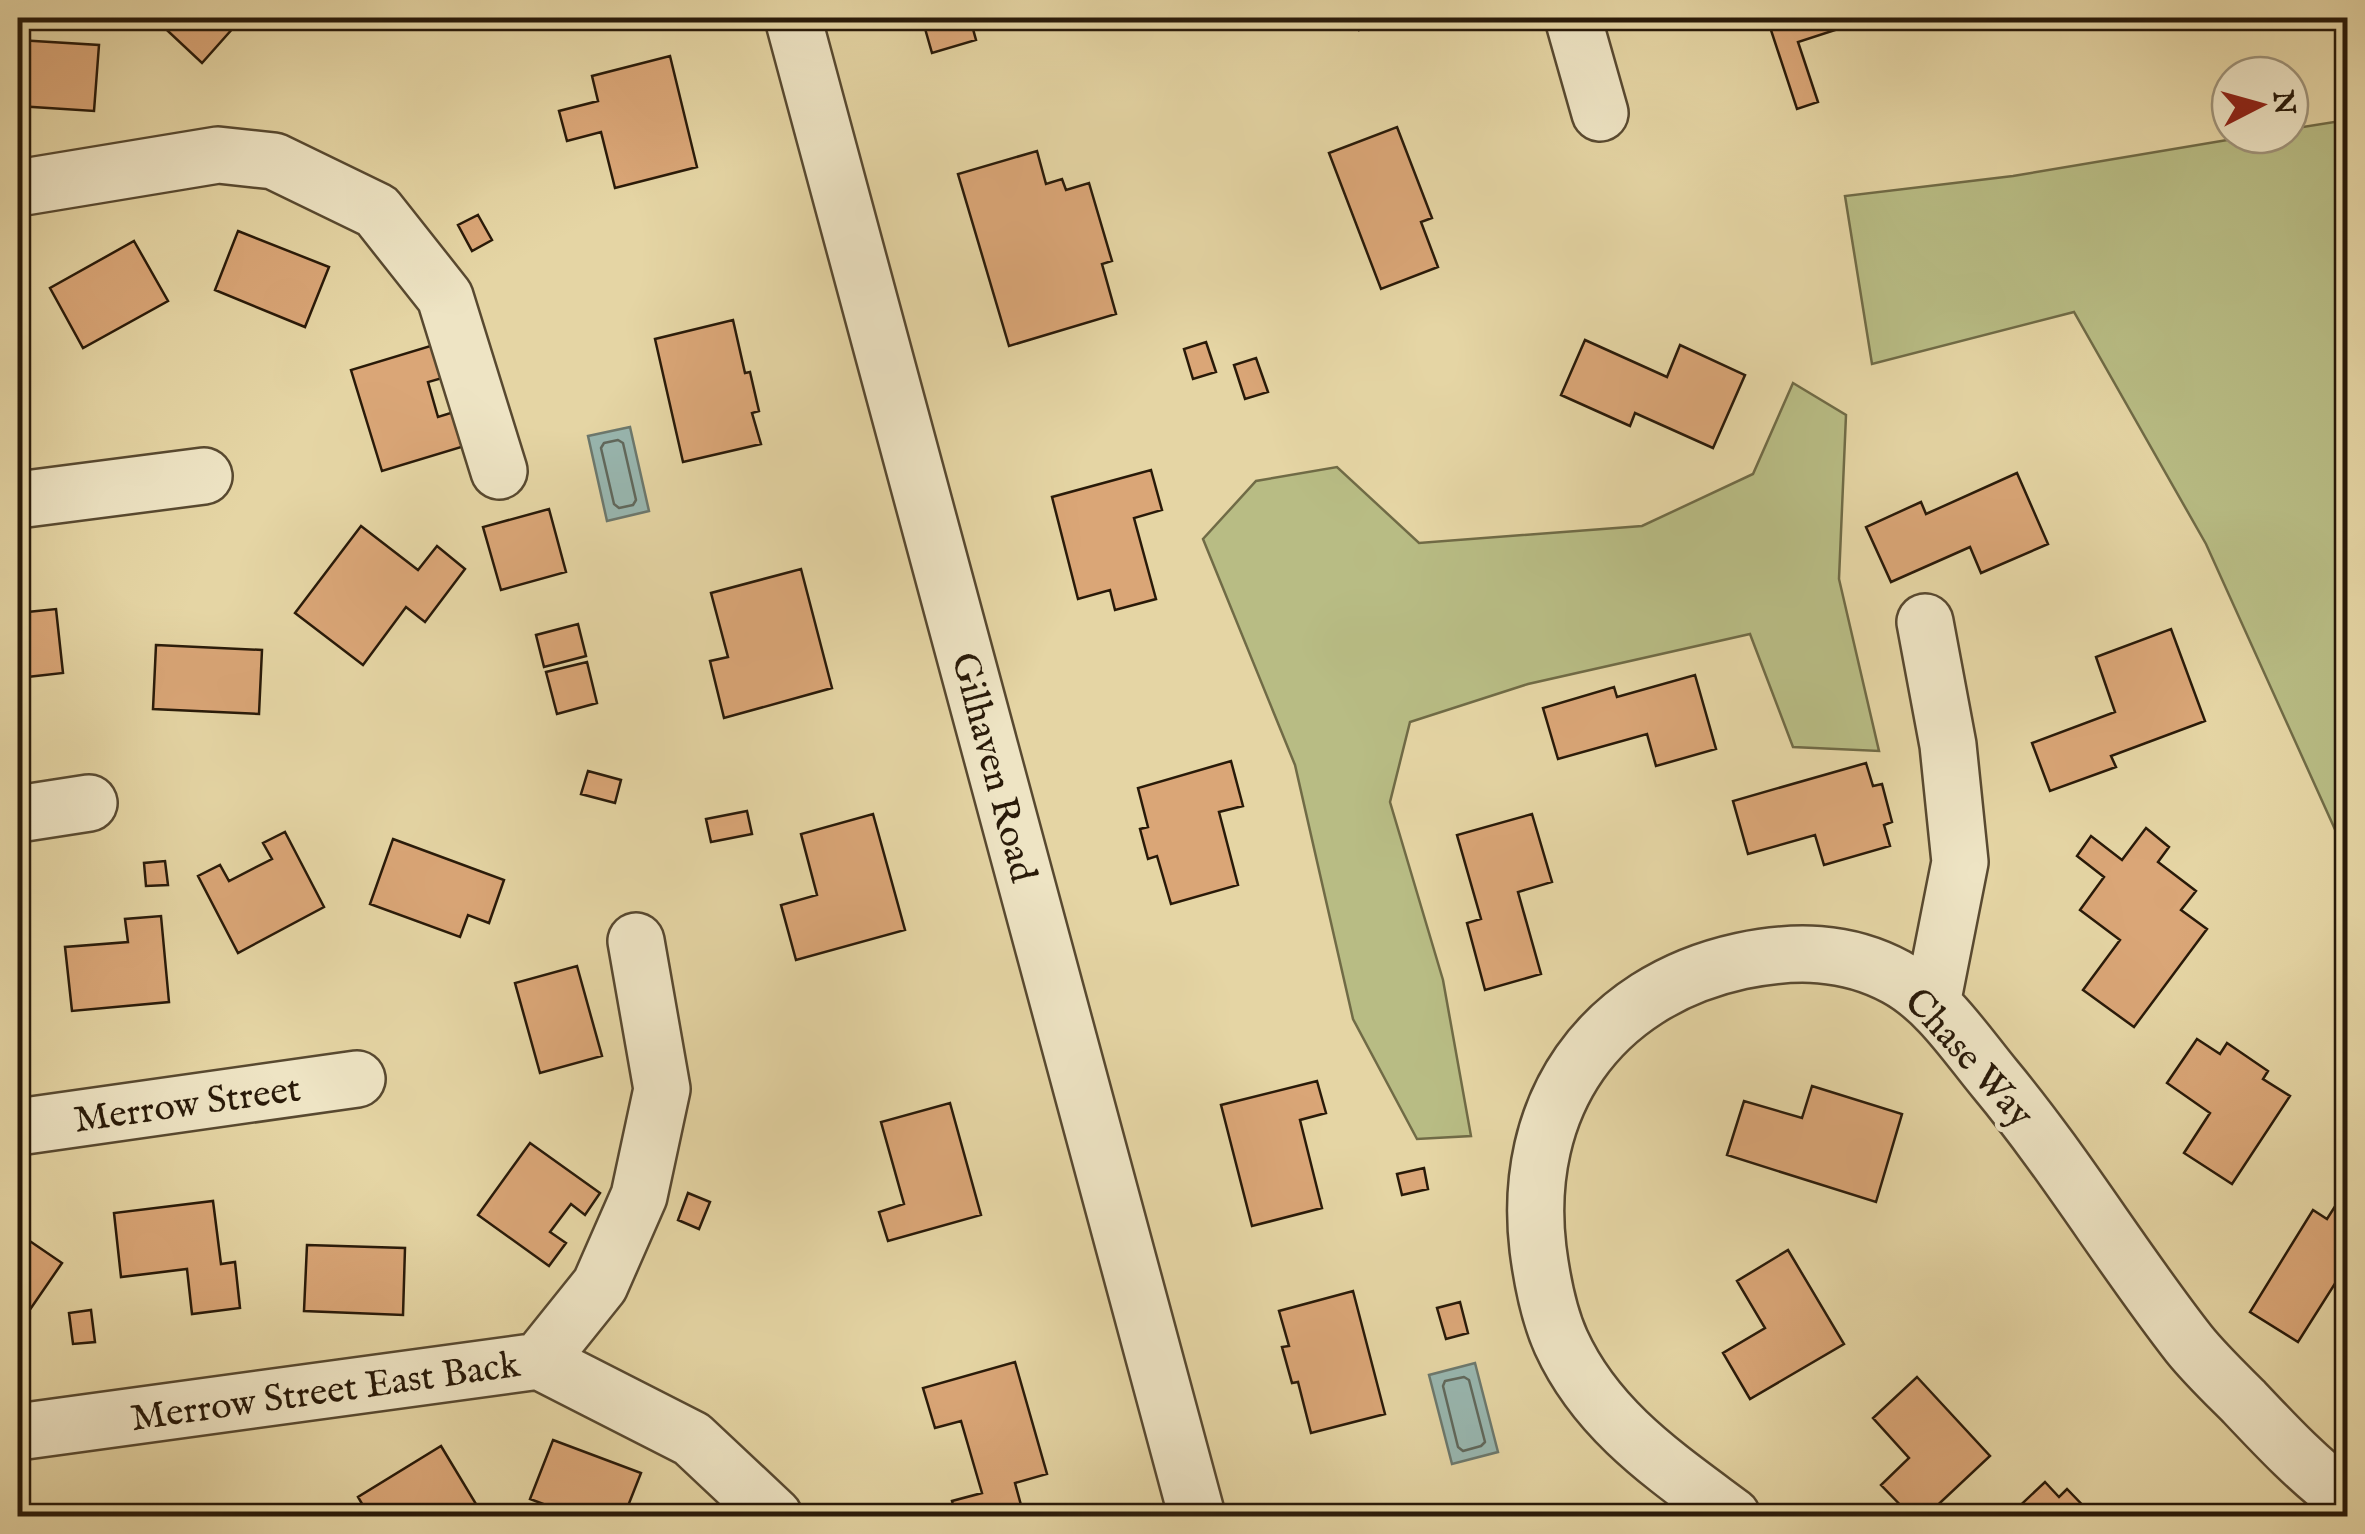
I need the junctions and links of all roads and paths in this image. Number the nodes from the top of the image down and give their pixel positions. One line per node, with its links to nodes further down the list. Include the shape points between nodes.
1 (793, 18): 19 (street, Gilhaven Road)
2 (1573, 18): 3 (street)
3 (1600, 113)
4 (18, 188): 5 (street, via 218,155 274,161 377,211 446,297)
5 (498, 471)
6 (204, 476): 7 (street)
7 (18, 500)
8 (1925, 622): 12 (street, via 1948,745 1960,862)
9 (89, 803): 10 (street)
10 (18, 814)
11 (636, 942): 15 (street, Merrow Street East Back, via 662,1088 639,1196 600,1285)
12 (1932, 1004): 17 (street, Chase Way, via 2028,1118 2190,1346 2313,1474); 20 (street, Chase Way, via 1896,977 1839,954 1778,954 1714,967 1652,994 1601,1036 1562,1088 1540,1150 1534,1216 1542,1280 1560,1340 1592,1397 1632,1441)
13 (357, 1079): 14 (street, Merrow Street)
14 (18, 1127)
15 (539, 1361): 16 (street, Merrow Street East Back); 18 (street, via 692,1440)
16 (18, 1432)
17 (2348, 1500)
18 (774, 1516)
19 (1196, 1516)
20 (1732, 1516)

